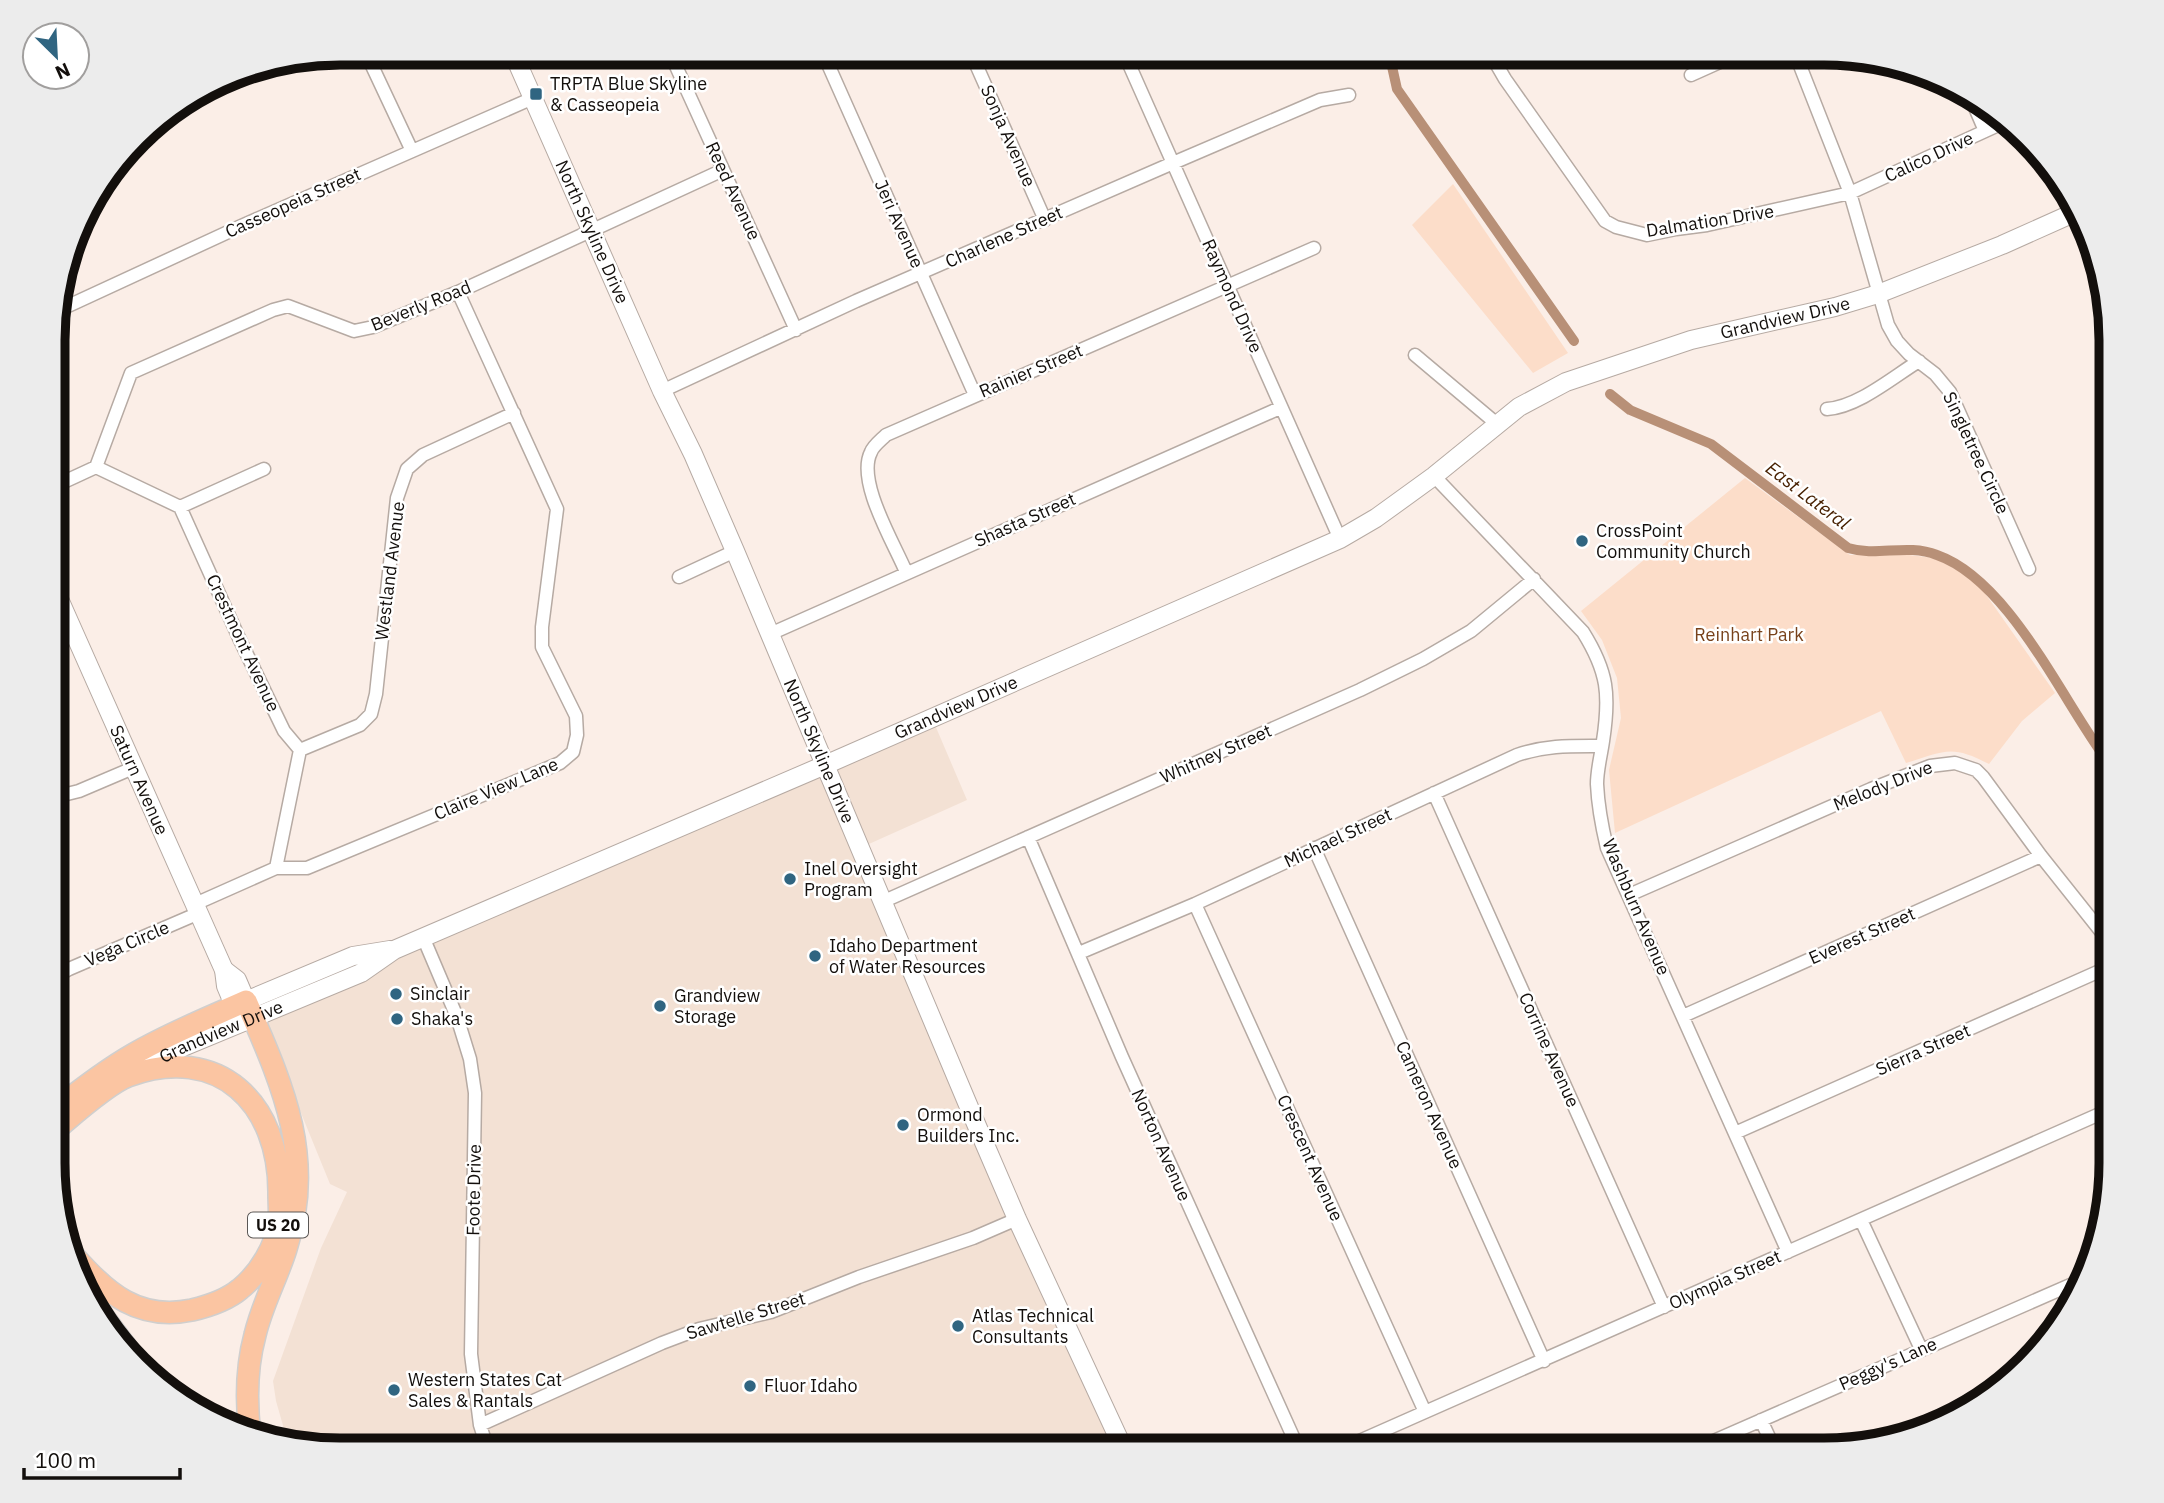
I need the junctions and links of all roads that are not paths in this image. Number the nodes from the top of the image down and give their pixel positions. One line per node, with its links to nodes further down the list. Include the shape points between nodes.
1 (372, 65): 16 (street)
2 (519, 65): 12 (main road, North Skyline Drive)
3 (675, 65): 18 (street, Reed Avenue)
4 (828, 65): 24 (street, Jeri Avenue)
5 (976, 65): 21 (street, Sonja Avenue)
6 (1129, 65): 17 (street, Raymond Drive)
7 (1497, 65): 19 (street, Dalmation Drive, via 1605,221 1616,227 1647,235)
8 (1713, 65): 10 (street)
9 (1800, 65): 19 (street, Singletree Circle)
10 (1691, 75)
11 (1349, 95): 17 (street, Charlene Street, via 1320,100)
12 (533, 99): 16 (street, Casseopeia Street); 22 (main road, North Skyline Drive)
13 (1976, 111): 15 (street)
14 (1997, 126): 15 (street, Calico Drive)
15 (1985, 131): 19 (street, Calico Drive)
16 (412, 151): 28 (street, Casseopeia Street)
17 (1173, 163): 21 (street, Charlene Street); 25 (street, Raymond Drive)
18 (723, 170): 22 (street, Beverly Road); 29 (street, Reed Avenue)
19 (1850, 193): 27 (street, Singletree Circle)
20 (2069, 215): 27 (main road, Grandview Drive)
21 (1045, 220): 24 (street, Charlene Street)
22 (592, 231): 26 (street, Beverly Road); 32 (main road, North Skyline Drive)
23 (1314, 248): 25 (street, Rainier Street)
24 (921, 273): 29 (street, Charlene Street); 33 (street, Jeri Avenue)
25 (1228, 286): 33 (street, Rainier Street); 34 (street, Raymond Drive)
26 (458, 292): 36 (street, Claire View Lane); 38 (street, Beverly Road, via 354,331 288,306 131,373)
27 (1878, 294): 31 (street, Singletree Circle, via 1897,341); 37 (main road, Grandview Drive, via 1691,340 1622,362 1558,386)
28 (67, 307)
29 (796, 330): 32 (street, Charlene Street)
30 (1415, 355): 37 (street)
31 (1919, 361): 35 (street, via 1855,401); 45 (street, Singletree Circle, via 1950,392)
32 (662, 391): 44 (main road, North Skyline Drive)
33 (975, 395): 46 (street, Rainier Street, via 886,435 871,452 869,487)
34 (1280, 408): 43 (street, Raymond Drive); 46 (street, Shasta Street)
35 (1827, 409)
36 (514, 413): 52 (street, Westland Avenue, via 423,455 407,469 397,498 371,714 360,725); 60 (street, Claire View Lane, via 557,509 542,648 576,716 573,752 560,763 307,868)
37 (1497, 424): 40 (main road, Grandview Drive)
38 (96, 467): 41 (street); 42 (street)
39 (264, 469): 42 (street)
40 (1434, 476): 43 (main road, Grandview Drive); 48 (street, Washburn Avenue)
41 (65, 481)
42 (180, 507): 52 (street, Crestmont Avenue, via 284,731)
43 (1340, 538): 53 (main road, Grandview Drive)
44 (735, 551): 47 (street); 50 (main road, North Skyline Drive)
45 (2029, 569)
46 (906, 572): 50 (street, Shasta Street)
47 (679, 577)
48 (1534, 579): 51 (street, Washburn Avenue, via 1583,632 1601,666 1607,709); 57 (street, Whitney Street, via 1471,631 1423,659)
49 (65, 613): 54 (main road, Saturn Avenue)
50 (770, 634): 53 (main road, North Skyline Drive)
51 (1602, 746): 55 (street, Michael Street, via 1534,749); 61 (street, Washburn Avenue, via 1597,782 1601,822 1607,848)
52 (300, 750): 60 (street)
53 (825, 765): 62 (main road, North Skyline Drive); 66 (main road, Grandview Drive)
54 (133, 768): 56 (street); 64 (main road, Saturn Avenue)
55 (1434, 793): 58 (street, Michael Street); 83 (street, Corrine Avenue)
56 (65, 794)
57 (1028, 837): 62 (street, Whitney Street); 67 (street, Norton Avenue)
58 (1314, 848): 63 (street, Michael Street); 85 (street, Cameron Avenue)
59 (2041, 856): 61 (street, Melody Drive, via 1976,770 1944,763 1871,789); 65 (street, Melody Drive); 71 (street, Everest Street)
60 (275, 868): 64 (street, Claire View Lane)
61 (1629, 895): 71 (street, Washburn Avenue)
62 (883, 902): 77 (main road, North Skyline Drive)
63 (1195, 904): 67 (street, Michael Street); 86 (street, Crescent Avenue)
64 (197, 908): 68 (street, Vega Circle); 70 (main road, Saturn Avenue, via 224,970 237,981)
65 (2099, 929)
66 (423, 937): 70 (main road, Grandview Drive, via 361,973); 89 (street, Foote Drive, via 457,1017 475,1093 471,1354)
67 (1079, 953): 92 (street, Norton Avenue)
68 (65, 971)
69 (2099, 972): 76 (street, Sierra Street)
70 (244, 1012): 72 (main road, Grandview Drive); 73 (highway, Grandview Drive, via 175,1032); 79 (highway, via 281,1127 285,1184); 88 (highway, via 286,1099 298,1163 287,1247 255,1332 248,1367)
71 (1683, 1016): 76 (street, Washburn Avenue)
72 (125, 1077): 75 (highway, Grandview Drive / US 20); 79 (highway, US 20, via 181,1066 210,1072 252,1102 271,1139 279,1184)
73 (65, 1102)
74 (2099, 1114): 78 (street, Olympia Street)
75 (65, 1122)
76 (1735, 1133): 80 (street, Washburn Avenue)
77 (1017, 1219): 89 (street, Sawtelle Street, via 771,1312 662,1343); 91 (main road, North Skyline Drive)
78 (1861, 1220): 80 (street, Olympia Street); 84 (street)
79 (279, 1222): 81 (highway, US 20, via 259,1269 240,1289 209,1306 174,1313 133,1307)
80 (1788, 1252): 83 (street, Olympia Street)
81 (87, 1271)
82 (2071, 1285): 84 (street, Peggy's Lane)
83 (1664, 1307): 85 (street, Olympia Street)
84 (1922, 1349): 87 (street, Peggy's Lane)
85 (1544, 1361): 86 (street, Olympia Street)
86 (1425, 1412): 93 (street, Olympia Street)
87 (1761, 1420): 94 (street, Peggy's Lane); 95 (street)
88 (248, 1423)
89 (480, 1425): 90 (street, Foote Drive)
90 (484, 1438)
91 (1118, 1438)
92 (1294, 1438)
93 (1366, 1438)
94 (1720, 1438)
95 (1769, 1438)

